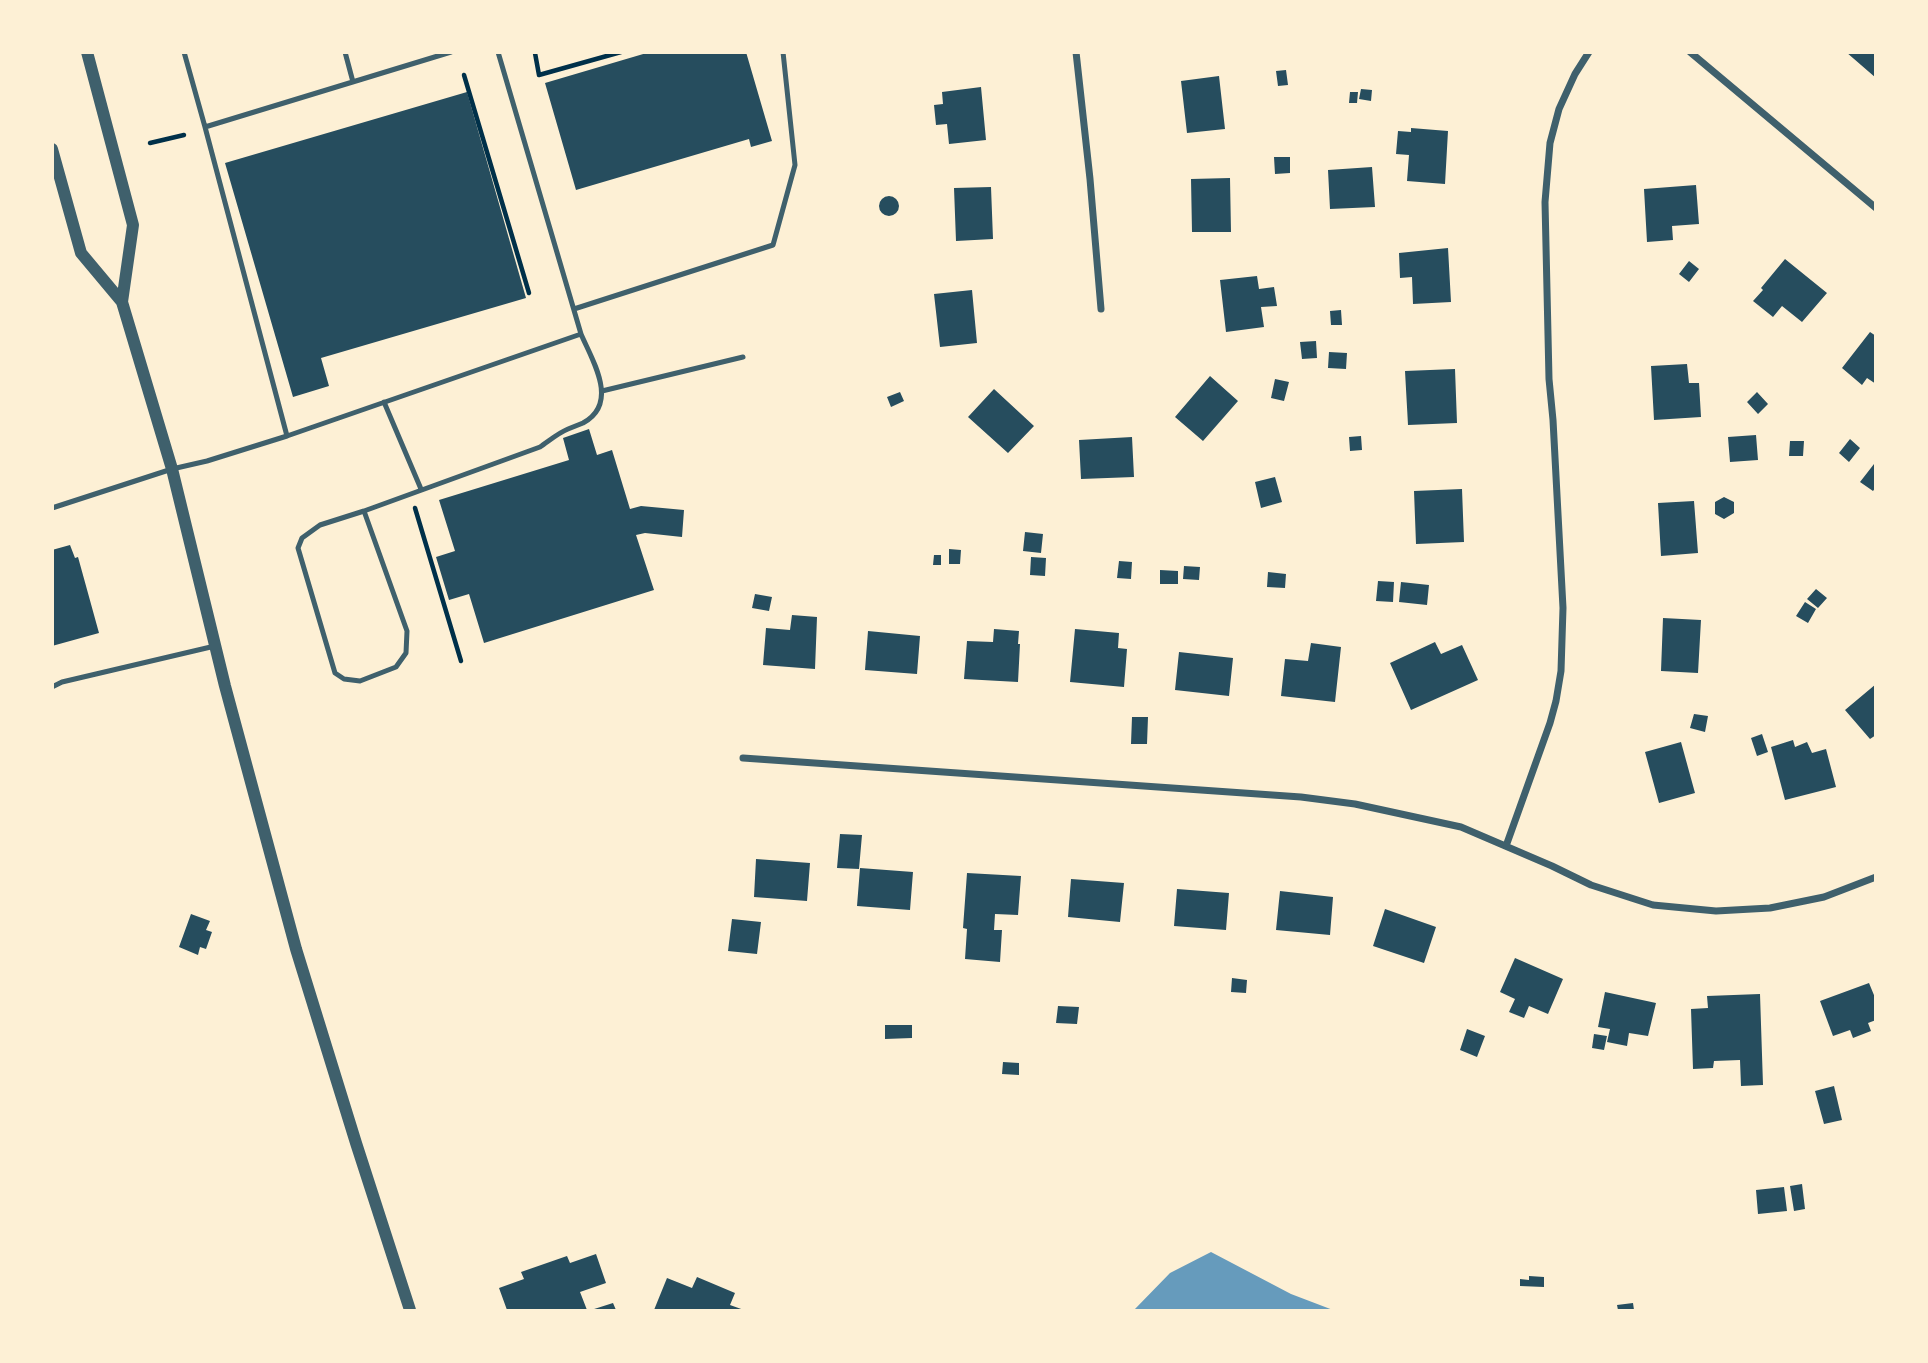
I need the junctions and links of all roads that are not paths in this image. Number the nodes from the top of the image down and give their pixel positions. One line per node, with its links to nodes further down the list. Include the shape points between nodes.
1 (87, 52): 15 (street, via 133,225)
2 (184, 52): 12 (lane)
3 (345, 52): 11 (lane)
4 (451, 52): 10 (lane)
5 (498, 52): 16 (lane)
6 (783, 52): 16 (lane, via 795,165 773,245)
7 (1076, 52): 17 (street)
8 (1589, 52): 30 (street, via 1559,109 1550,143 1545,202 1549,379 1563,608 1561,671 1550,723)
9 (1690, 52): 14 (street)
10 (432, 55): 11 (lane)
11 (353, 82): 12 (lane)
12 (205, 127): 22 (lane)
13 (52, 149): 15 (street, via 80,253)
14 (1875, 208)
15 (122, 302): 23 (street)
16 (574, 309): 18 (lane)
17 (1101, 309)
18 (581, 334): 20 (lane); 21 (lane)
19 (743, 357): 20 (lane)
20 (602, 391): 24 (lane, via 598,408 586,422 540,447)
21 (384, 402): 22 (lane); 24 (lane)
22 (287, 436): 23 (lane)
23 (172, 469): 25 (lane); 27 (street)
24 (421, 489): 26 (lane)
25 (52, 508)
26 (364, 511): 26 (lane, via 320,525 302,538 298,548 335,673 360,681 396,667 406,653 407,631)
27 (215, 646): 28 (lane); 32 (street, via 296,949)
28 (52, 687)
29 (743, 758): 30 (street, via 1301,797 1461,827)
30 (1506, 846): 31 (street, via 1591,886 1653,905 1716,911 1770,908 1824,897)
31 (1875, 877)
32 (411, 1311)

